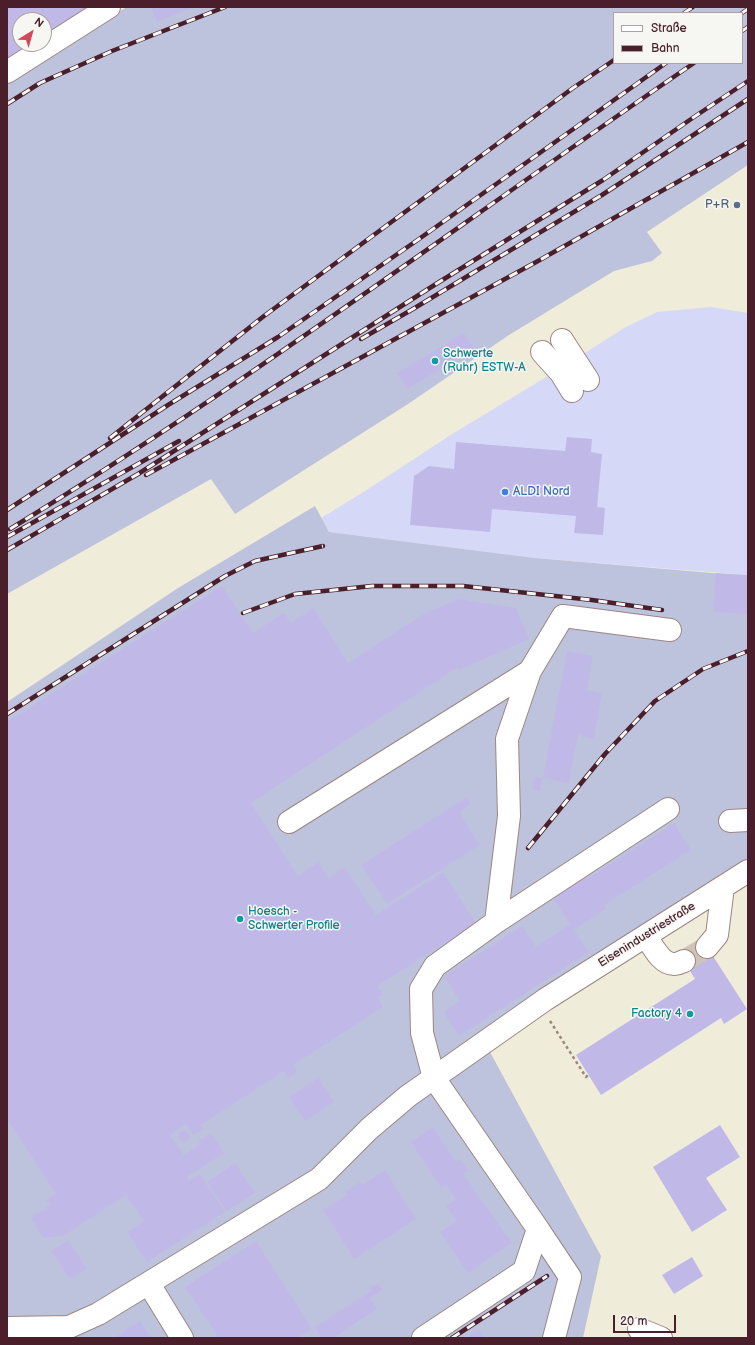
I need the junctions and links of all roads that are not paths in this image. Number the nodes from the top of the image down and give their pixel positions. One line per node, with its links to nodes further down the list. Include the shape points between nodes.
1 (109, 7): 2 (street)
2 (7, 72)
3 (562, 340): 4 (street, via 580,386 561,373)
4 (542, 352)
5 (670, 630): 6 (street, via 564,616)
6 (530, 671): 8 (street); 11 (street, via 507,739 509,816)
7 (668, 809): 11 (street)
8 (289, 822)
9 (748, 871): 10 (street, Eisenindustriestraße)
10 (723, 887): 12 (street, Eisenindustriestraße); 13 (street, via 717,934)
11 (496, 922): 15 (street, via 435,966 421,989 422,1033)
12 (646, 936): 14 (street, via 665,960 675,964); 15 (street, Eisenindustriestraße, via 542,1001)
13 (707, 947)
14 (684, 962)
15 (434, 1078): 16 (street); 17 (street, Eisenindustriestraße, via 369,1129 319,1179)
16 (538, 1229): 21 (street, via 524,1271); 22 (street, via 570,1277)
17 (149, 1284): 18 (street, Eisenindustriestraße, via 98,1314 68,1327); 20 (street)
18 (7, 1328)
19 (639, 1329): 23 (street)
20 (182, 1338)
21 (423, 1338)
22 (554, 1338)
23 (661, 1338)

